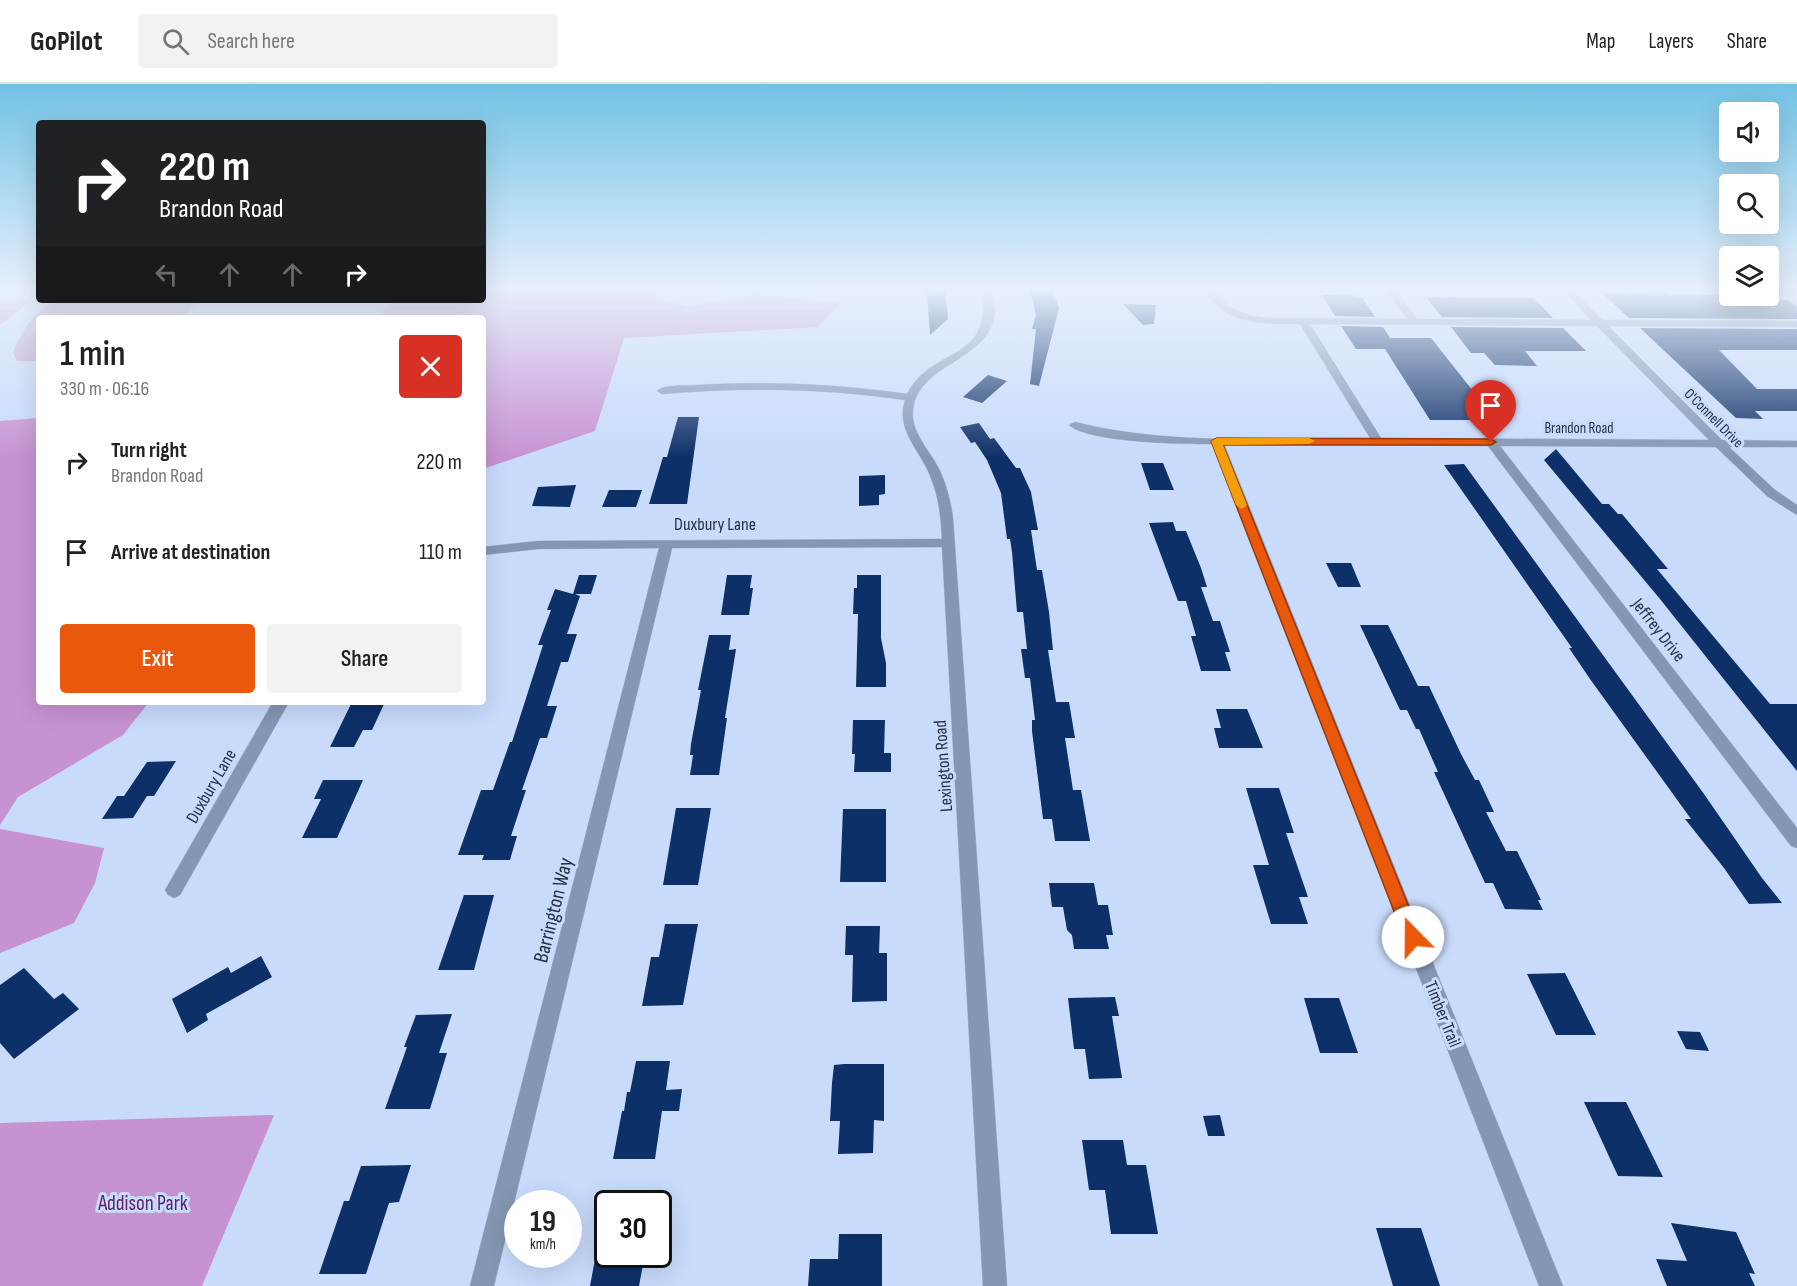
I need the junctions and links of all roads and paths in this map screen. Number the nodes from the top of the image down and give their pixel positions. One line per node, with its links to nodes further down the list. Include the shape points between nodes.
1 (972, 344): 5 (street, via 925,378)
2 (1318, 344): 8 (street)
3 (1619, 344): 10 (street, O'Connell Drive)
4 (662, 391): 5 (street, via 819,388)
5 (911, 398): 13 (street, Lexington Road, via 909,427 941,487)
6 (1075, 425): 7 (street, Brandon Road, via 1137,438)
7 (1217, 441): 8 (street, Brandon Road); 21 (street, Timber Trail)
8 (1377, 441): 9 (street, Brandon Road)
9 (1491, 442): 10 (street, Brandon Road); 17 (street, Jeffrey Drive)
10 (1718, 443): 11 (street, Brandon Road); 12 (street, O'Connell Drive, via 1771,493)
11 (1797, 444)
12 (1797, 511)
13 (948, 543): 14 (street, Duxbury Lane); 20 (street, Lexington Road)
14 (667, 544): 15 (street, Duxbury Lane, via 538,544); 19 (street, Barrington Way)
15 (486, 551)
16 (279, 705): 18 (street, Duxbury Lane)
17 (1797, 840)
18 (174, 890)
19 (482, 1286)
20 (995, 1286)
21 (1551, 1286)

